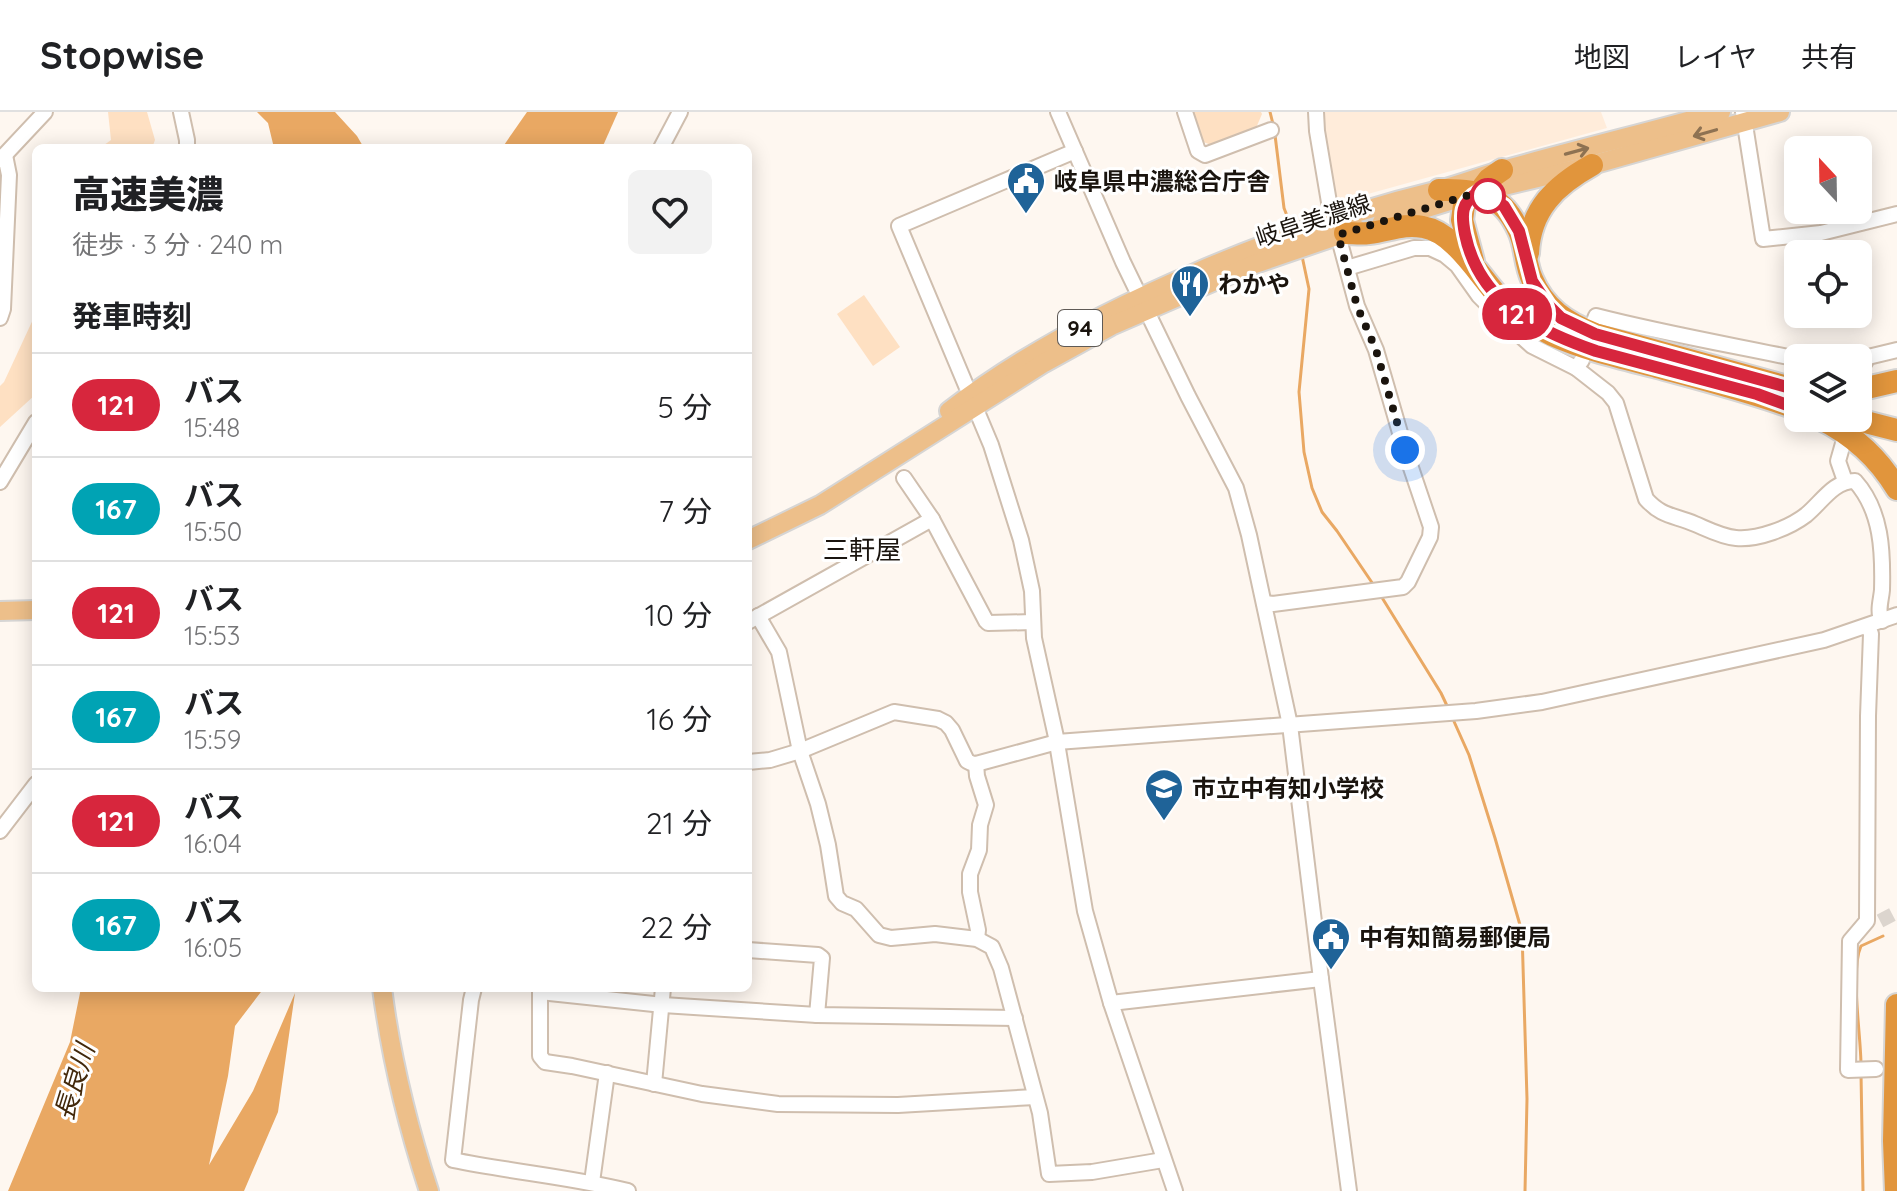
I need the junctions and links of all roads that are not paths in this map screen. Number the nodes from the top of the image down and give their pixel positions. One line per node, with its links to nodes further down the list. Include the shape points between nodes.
1 (45, 112): 14 (street)
2 (181, 112): 11 (street)
3 (680, 112): 12 (street)
4 (1058, 112): 13 (street)
5 (1185, 112): 10 (street, via 1198,151 1205,155)
6 (1316, 112): 20 (street)
7 (1721, 112): 16 (main road, 岐阜美濃線 / 94, one-way to 7)
8 (1780, 112): 9 (main road, 岐阜美濃線 / 94)
9 (1744, 117): 15 (main road, 岐阜美濃線 / 94, one-way to 15); 19 (street, via 1763,239 1821,233)
10 (1271, 130)
11 (187, 144)
12 (663, 144)
13 (1075, 151): 24 (street); 35 (street, via 899,226)
14 (3, 158): 25 (street, via 9,175)
15 (1592, 165): 18 (main road, 岐阜美濃線 / 94); 22 (highway, via 1557,188 1536,216)
16 (1502, 170): 17 (main road, 岐阜美濃線 / 94); 18 (highway)
17 (1439, 190): 18 (highway); 20 (main road, 岐阜美濃線 / 94)
18 (1479, 192): 20 (main road, 岐阜美濃線 / 94); 22 (highway, via 1504,206 1519,231); 23 (highway, via 1464,205 1462,220)
19 (1897, 214)
20 (1338, 230): 21 (street); 23 (highway, via 1368,234 1427,227 1440,232); 24 (main road, 岐阜美濃線 / 94, via 1245,251)
21 (1347, 268): 44 (street, via 1414,248 1445,255 1532,346 1579,364 1608,393 1616,403 1646,499 1667,516 1736,538 1758,536 1806,516); 49 (street, via 1430,537 1403,587)
22 (1528, 268): 32 (highway, via 1548,305 1574,326)
23 (1479, 273): 32 (highway, via 1513,311 1551,334 1596,351)
24 (1143, 303): 35 (main road, 岐阜美濃線 / 94, via 1019,361); 49 (street, via 1236,488)
25 (1, 311)
26 (1594, 321): 28 (street, via 1596,316)
27 (1897, 350): 29 (street)
28 (1784, 356)
29 (1872, 356)
30 (1872, 378): 31 (highway)
31 (1897, 381)
32 (1761, 387): 33 (highway); 34 (highway)
33 (1784, 388)
34 (1784, 399)
35 (973, 400): 48 (main road, 岐阜美濃線 / 94, via 946,413 896,458 820,505); 54 (street, via 1021,540)
36 (1872, 411): 37 (highway)
37 (1897, 417)
38 (1872, 424): 40 (highway)
39 (32, 429): 45 (street)
40 (1897, 430)
41 (1844, 432): 46 (highway, via 1876,460)
42 (1844, 440): 44 (street, via 1838,461)
43 (904, 478): 47 (street)
44 (1845, 481): 55 (street, via 1855,481 1864,491 1878,524 1883,558)
45 (0, 482)
46 (1897, 489)
47 (932, 519): 53 (street); 54 (street, via 986,621)
48 (752, 538)
49 (1264, 603): 56 (street)
50 (32, 610): 51 (main road)
51 (0, 611)
52 (1897, 615): 55 (street)
53 (753, 619): 58 (street, via 779,652)
54 (1033, 622): 57 (street)
55 (1875, 624): 56 (street, via 1542,702); 76 (street, via 1868,716 1874,921 1850,941 1848,1070)
56 (1290, 725): 57 (street); 65 (street)
57 (1057, 742): 60 (street); 71 (street, via 1085,911)
58 (800, 751): 59 (street); 60 (street, via 894,712 946,723 967,761); 63 (street, via 818,804 838,900 856,909 879,935)
59 (752, 762)
60 (976, 764): 63 (street, via 986,805 970,874)
61 (32, 789): 62 (street)
62 (0, 831)
63 (977, 939): 75 (street, via 992,947)
64 (752, 950): 74 (street, via 822,958)
65 (1321, 979): 71 (street); 85 (street)
66 (383, 992): 82 (main road, via 389,1041)
67 (473, 992): 81 (street, via 453,1160)
68 (540, 992): 77 (street, via 540,1056 545,1062)
69 (556, 992): 72 (street)
70 (663, 992): 72 (street)
71 (1111, 1003): 80 (street)
72 (663, 1005): 74 (street); 78 (street)
73 (1897, 1005): 86 (highway)
74 (817, 1015): 75 (street)
75 (1015, 1018): 79 (street)
76 (1866, 1069)
77 (607, 1073): 78 (street); 81 (street)
78 (654, 1084): 79 (street, via 778,1104 898,1105)
79 (1035, 1097): 80 (street, via 1049,1174)
80 (1163, 1160): 84 (street)
81 (592, 1182): 83 (street)
82 (429, 1191)
83 (628, 1191)
84 (1175, 1191)
85 (1349, 1191)
86 (1896, 1191)

